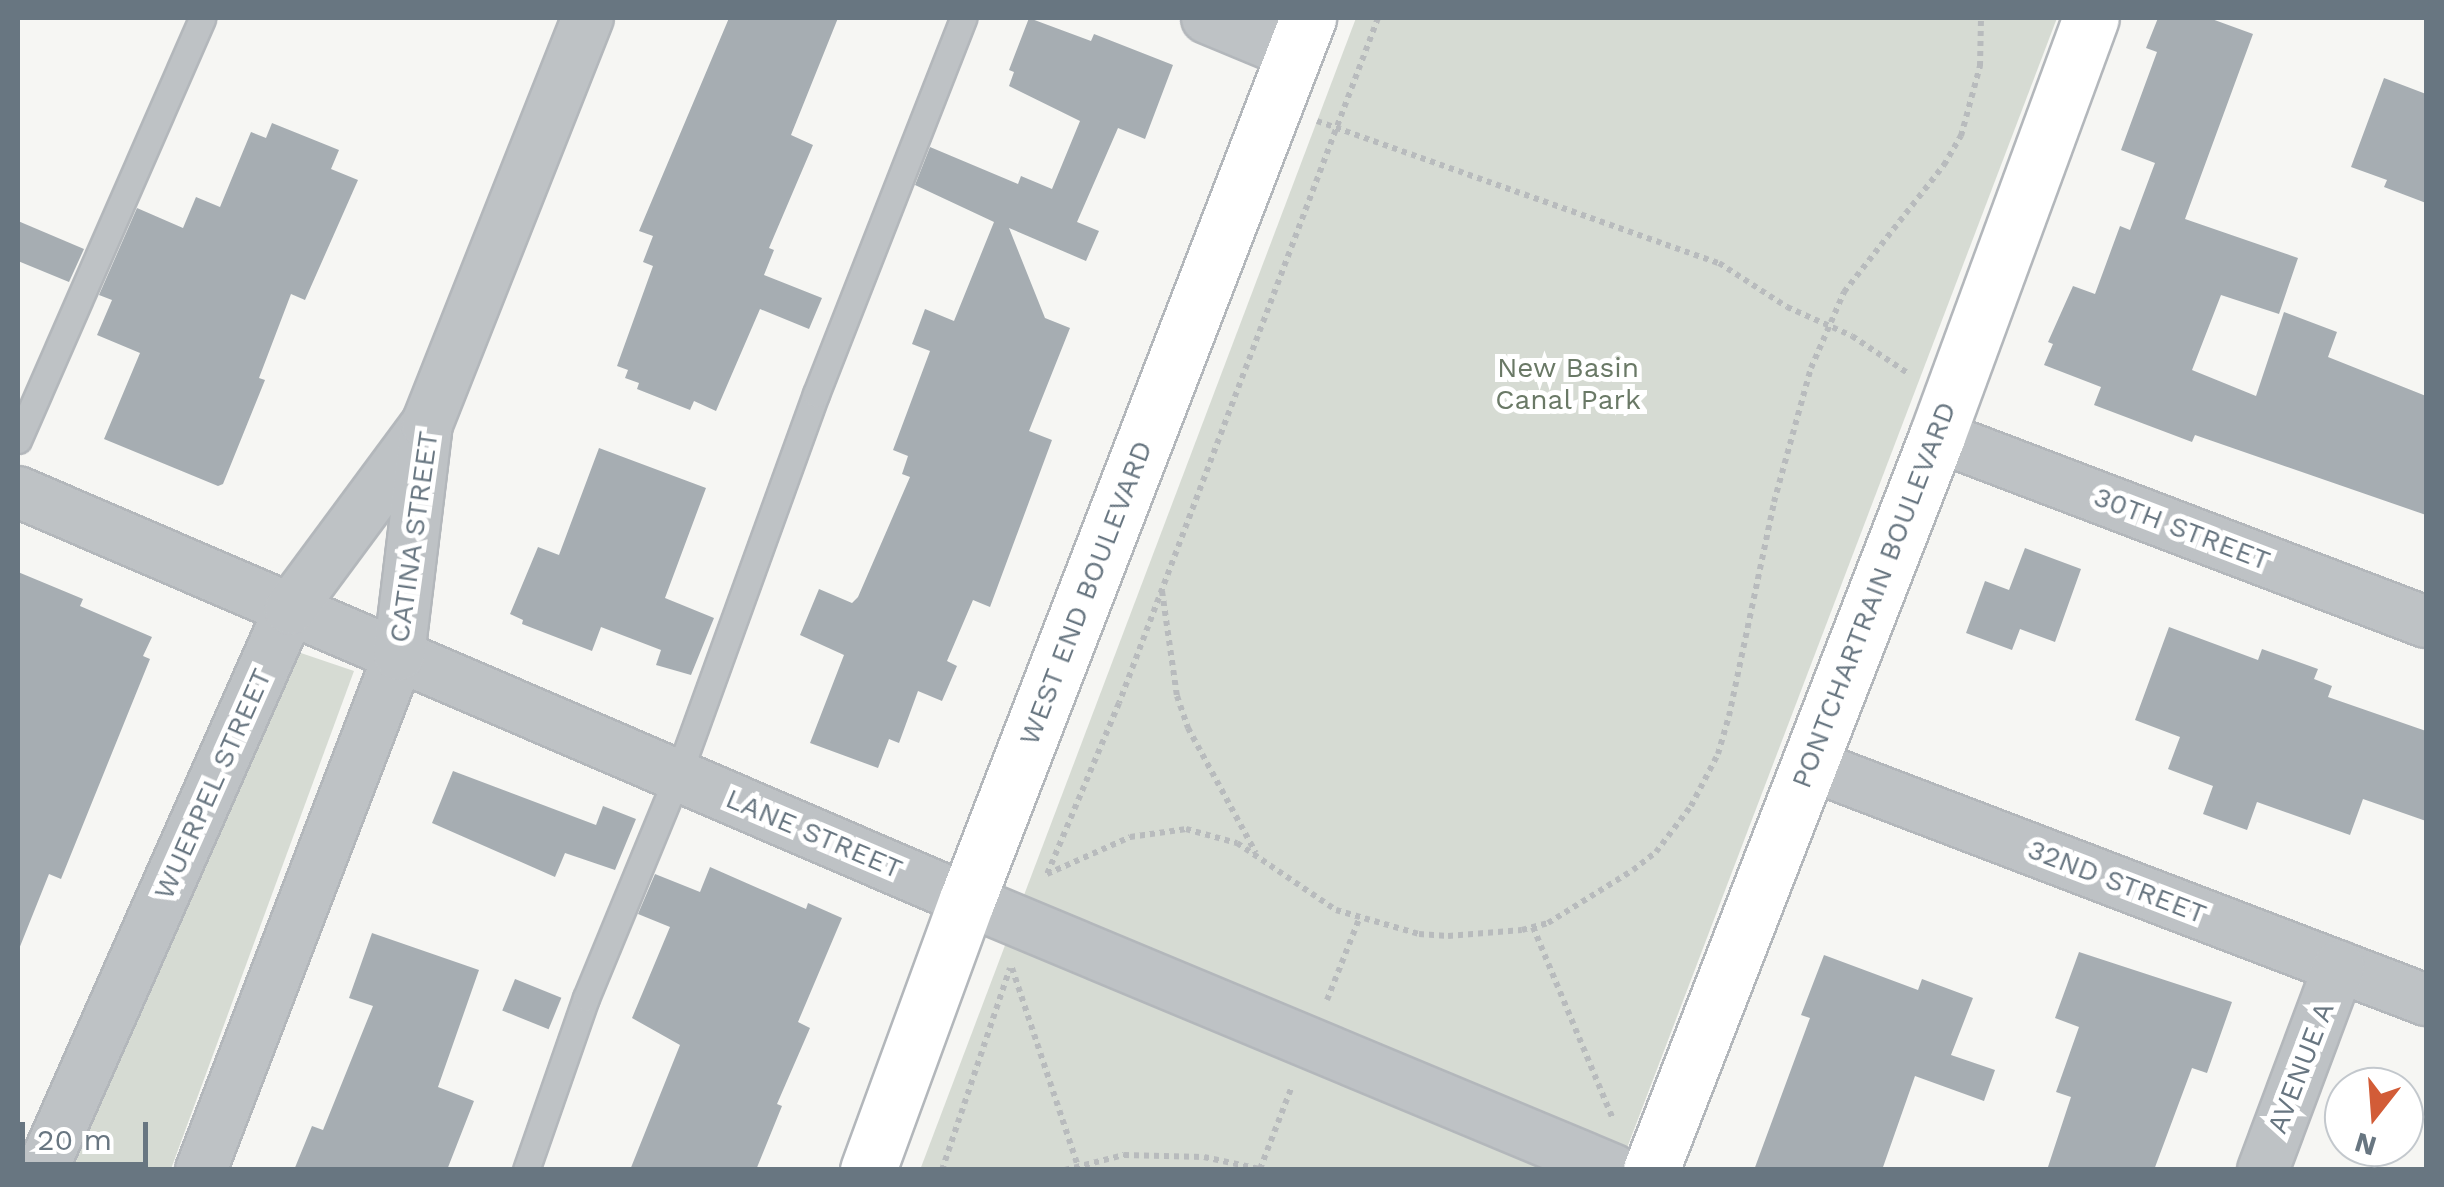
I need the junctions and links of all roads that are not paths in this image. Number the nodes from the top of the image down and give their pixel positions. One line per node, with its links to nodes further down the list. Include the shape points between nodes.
1 (202, 18): 9 (lane)
2 (588, 18): 8 (street, CATINA STREET)
3 (963, 18): 15 (lane, via 816,394)
4 (1207, 18): 6 (street)
5 (2092, 18): 7 (main road, PONTCHARTRAIN BOULEVARD)
6 (1301, 36): 16 (main road, WEST END BOULEVARD)
7 (1945, 416): 12 (street, 30TH STREET); 14 (main road, PONTCHARTRAIN BOULEVARD)
8 (427, 424): 11 (street, WUERPEL STREET); 13 (street, CATINA STREET)
9 (18, 440)
10 (18, 492): 11 (street, LANE STREET)
11 (290, 608): 13 (street, LANE STREET); 19 (street, WUERPEL STREET)
12 (2426, 622)
13 (399, 655): 15 (street, LANE STREET); 20 (street, CATINA STREET)
14 (1808, 764): 17 (street, 32ND STREET); 24 (main road, PONTCHARTRAIN BOULEVARD)
15 (678, 775): 16 (street, LANE STREET); 21 (lane, via 586,998)
16 (967, 900): 22 (main road, WEST END BOULEVARD); 23 (street, LANE STREET, via 1018,945)
17 (2339, 967): 18 (street, 32ND STREET); 25 (street, AVENUE A)
18 (2426, 1000)
19 (42, 1170)
20 (200, 1170)
21 (526, 1170)
22 (868, 1170)
23 (1614, 1170)
24 (1651, 1170)
25 (2263, 1170)

